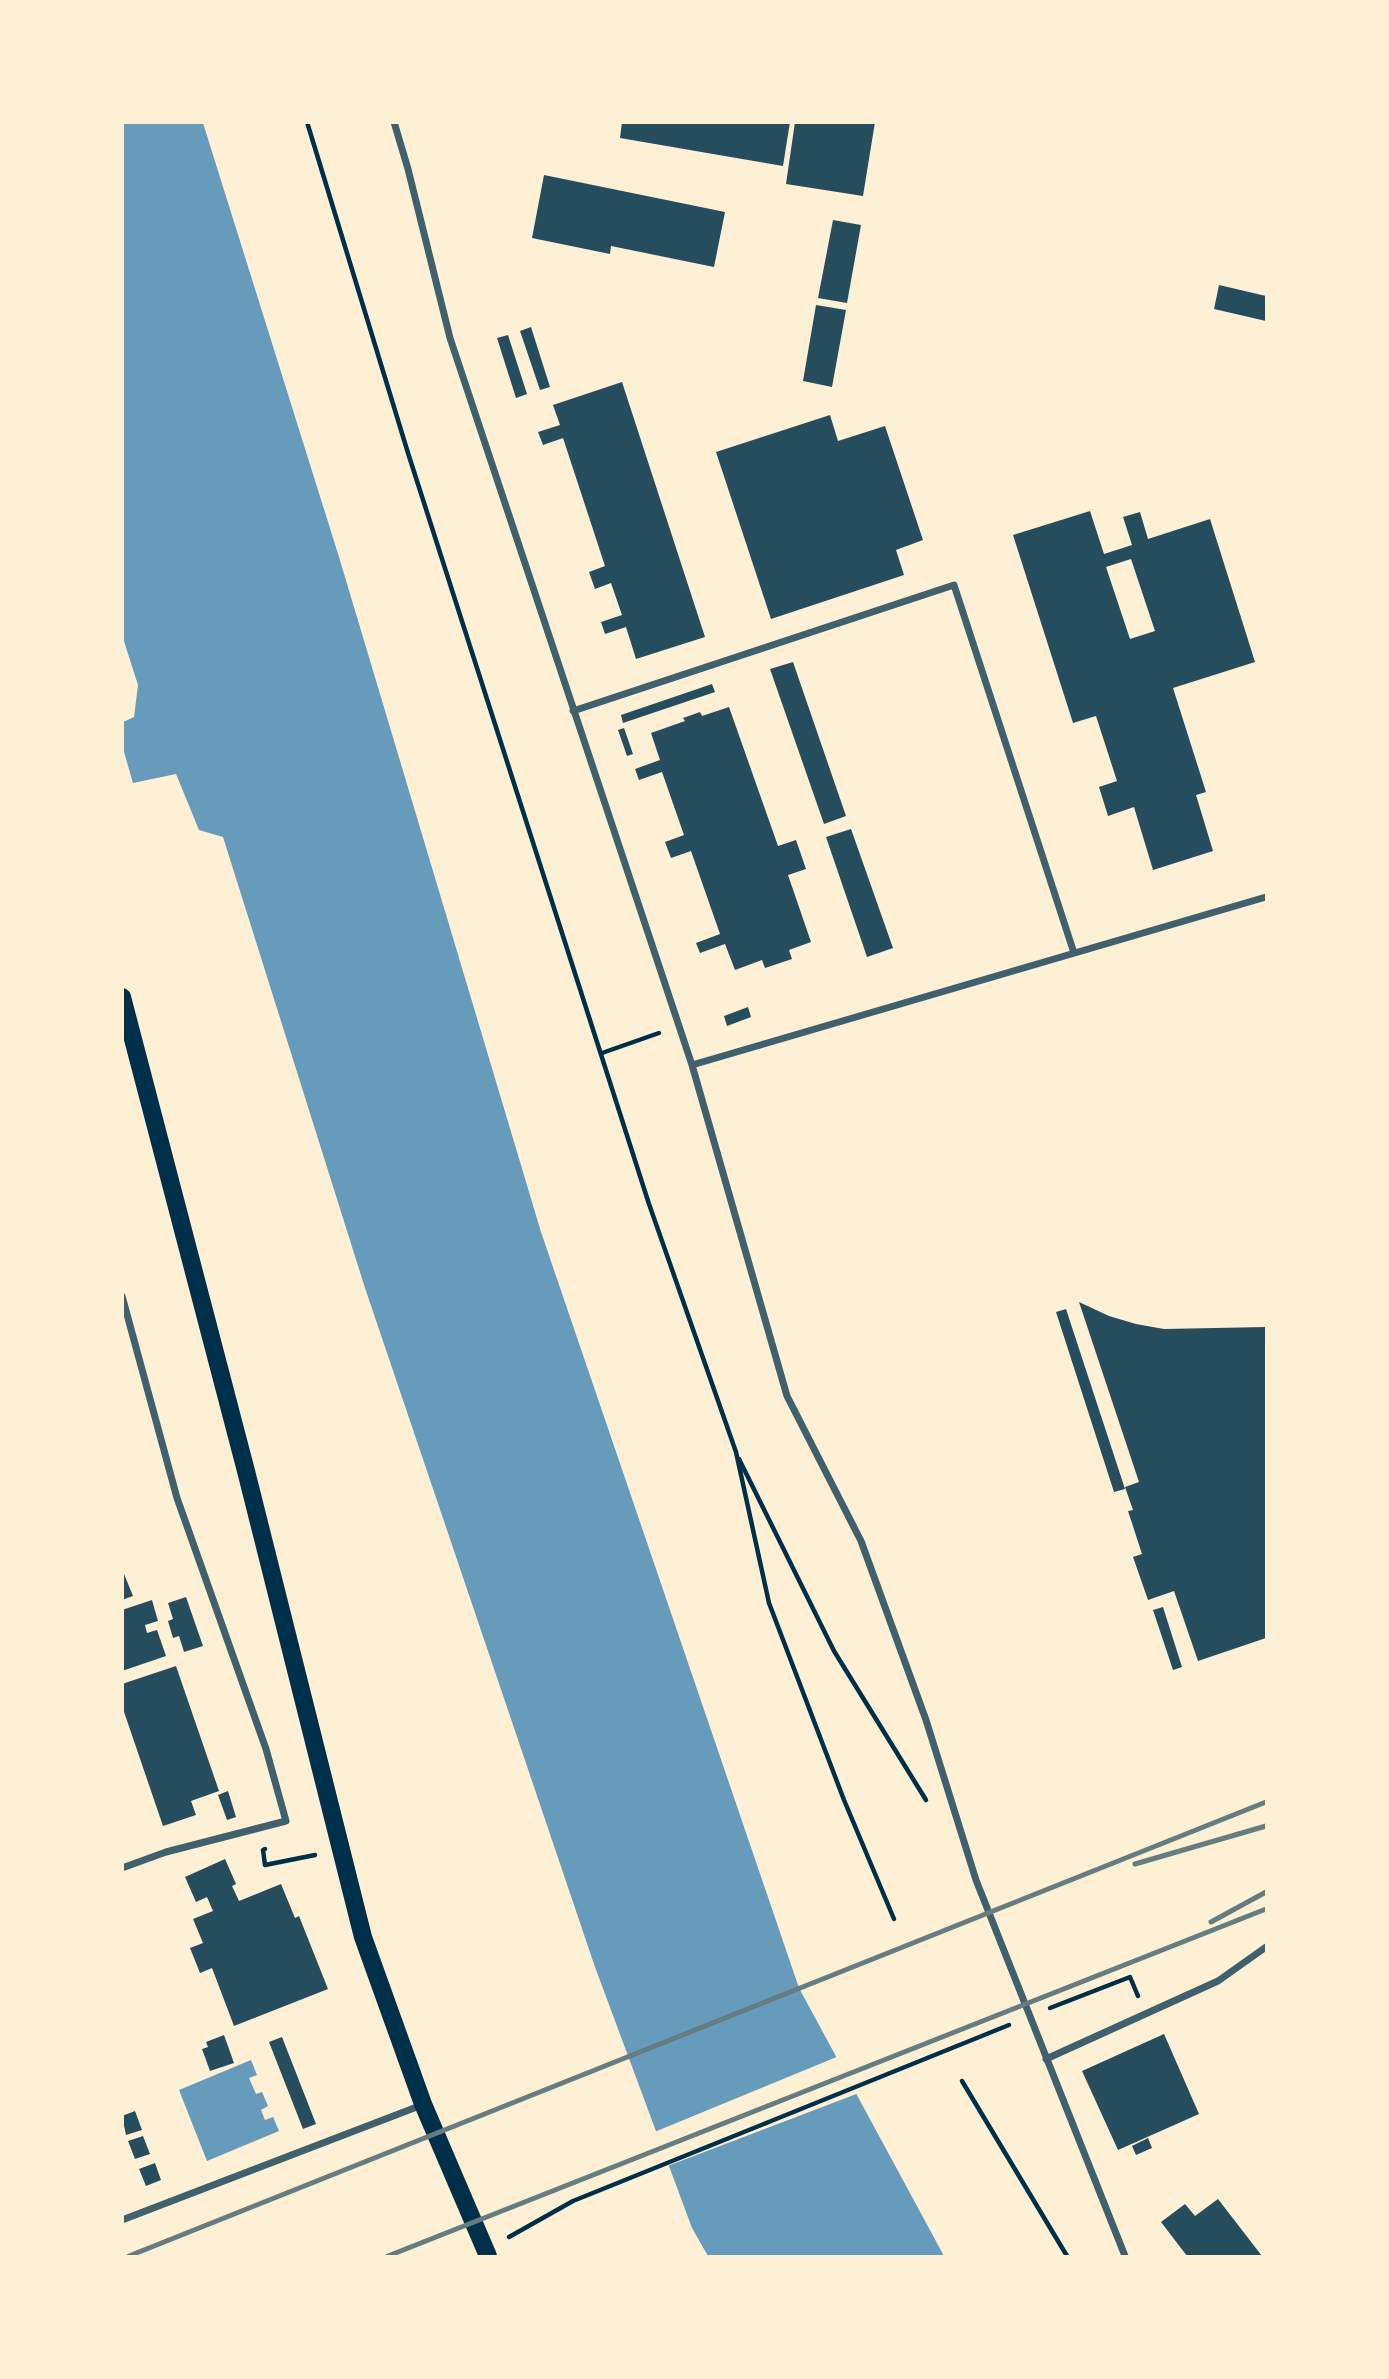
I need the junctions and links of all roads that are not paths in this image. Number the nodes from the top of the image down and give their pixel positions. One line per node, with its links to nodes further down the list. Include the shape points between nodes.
1 (394, 122): 2 (street, via 450,338)
2 (573, 711): 4 (street, via 954,585); 6 (street)
3 (1266, 897): 4 (street)
4 (1074, 953): 6 (street)
5 (122, 997): 11 (main road, via 363,1937)
6 (692, 1065): 10 (street, via 787,1396 860,1541 926,1720 976,1881)
7 (122, 1296): 8 (street, via 177,1497 266,1749 286,1821)
8 (122, 1868)
9 (1266, 1947): 10 (street, via 1218,1982)
10 (1046, 2059): 14 (street)
11 (423, 2104): 12 (street); 13 (main road)
12 (122, 2220)
13 (488, 2256)
14 (1125, 2256)

